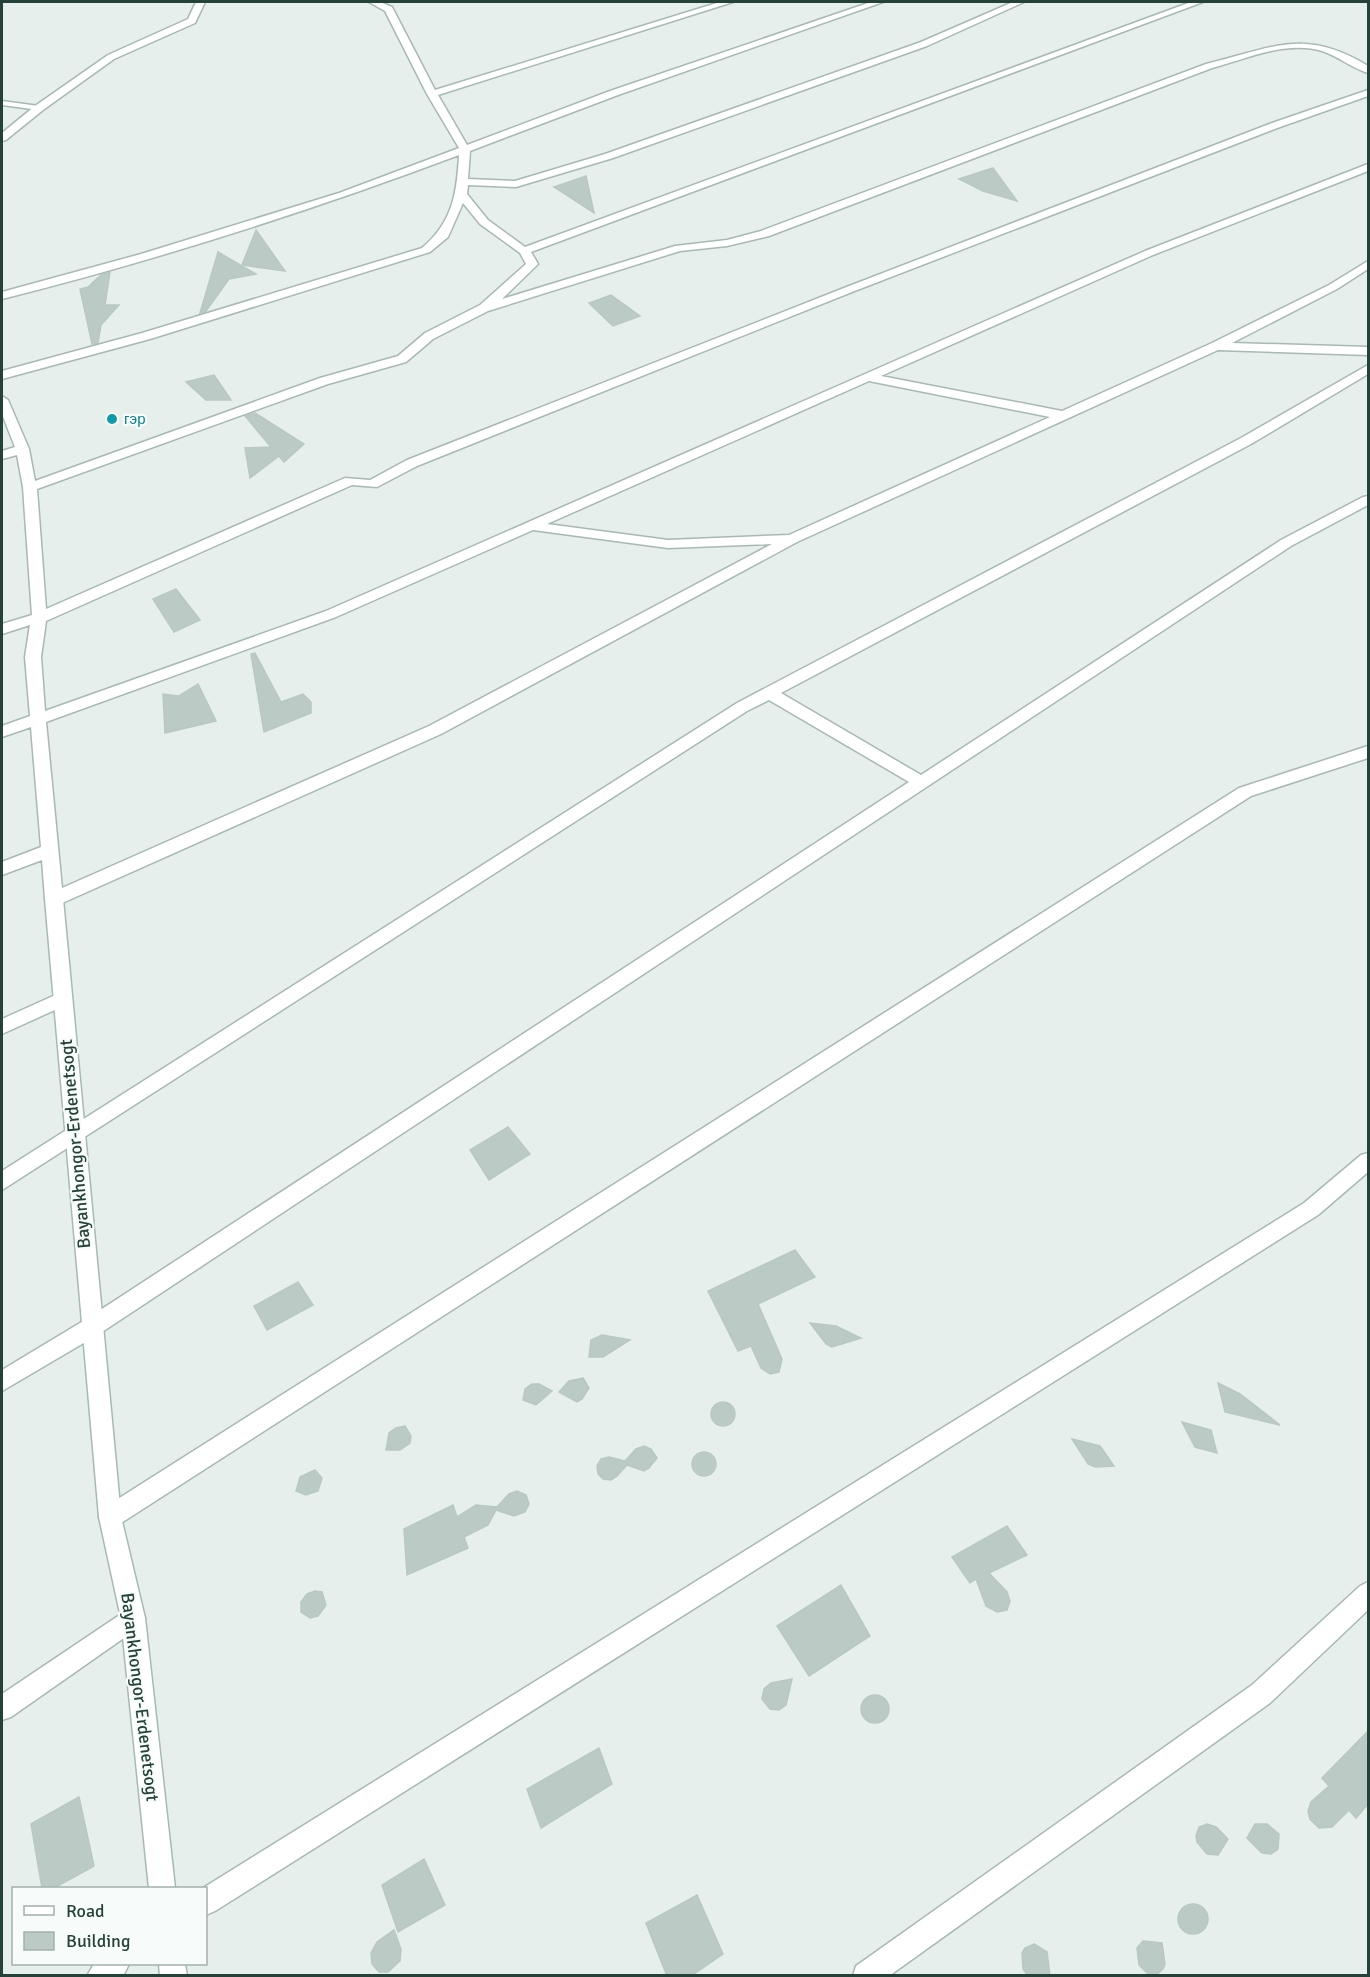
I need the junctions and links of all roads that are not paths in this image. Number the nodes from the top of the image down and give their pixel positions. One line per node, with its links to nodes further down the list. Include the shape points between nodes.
1 (201, 2): 11 (street, via 192,21 111,57)
2 (374, 2): 9 (street, via 389,9)
3 (728, 2): 9 (street)
4 (878, 2): 13 (street, via 614,93)
5 (1019, 2): 17 (street, via 924,44 609,156 516,184)
6 (1198, 2): 18 (street)
7 (1368, 70): 21 (street, via 1327,50 1301,45 1209,66 765,234 679,249)
8 (1368, 93): 35 (street, via 848,290 412,463 372,484 350,481)
9 (432, 94): 13 (street)
10 (2, 103): 11 (lane)
11 (39, 108): 12 (street)
12 (2, 138)
13 (465, 150): 17 (street); 20 (street, via 343,195)
14 (1368, 167): 15 (street)
15 (1350, 173): 16 (street); 26 (street, via 1149,253)
16 (1368, 173)
17 (462, 188): 18 (street, via 484,222); 25 (street, via 442,237 426,250 146,336)
18 (524, 251): 21 (street, via 532,264)
19 (1368, 264): 22 (street, via 1333,287)
20 (2, 295)
21 (484, 308): 31 (street, via 429,336 402,359 324,381)
22 (1216, 346): 23 (street); 28 (street)
23 (1368, 351)
24 (1368, 369): 37 (street, via 1246,441)
25 (2, 375)
26 (868, 376): 28 (street); 33 (street)
27 (2, 400): 29 (street, Bayankhongor-Erdenetsogt)
28 (1062, 416): 34 (street)
29 (22, 449): 30 (street); 31 (street, Bayankhongor-Erdenetsogt)
30 (2, 455)
31 (30, 487): 35 (street, Bayankhongor-Erdenetsogt)
32 (1368, 500): 41 (street, via 1286,543)
33 (530, 526): 34 (street, via 668,544); 38 (street, via 331,614)
34 (792, 539): 44 (street, via 435,730)
35 (39, 618): 36 (street); 38 (street, Bayankhongor-Erdenetsogt, via 33,657)
36 (2, 629)
37 (769, 693): 41 (street); 47 (street)
38 (39, 720): 39 (street); 42 (street, Bayankhongor-Erdenetsogt)
39 (2, 732)
40 (1368, 752): 52 (street, via 1245,792)
41 (921, 782): 50 (street)
42 (50, 850): 43 (street); 44 (street, Bayankhongor-Erdenetsogt)
43 (2, 869)
44 (54, 899): 45 (street, Bayankhongor-Erdenetsogt)
45 (63, 999): 46 (street); 47 (street, Bayankhongor-Erdenetsogt)
46 (2, 1027)
47 (75, 1133): 49 (street); 50 (street, Bayankhongor-Erdenetsogt)
48 (1368, 1161): 57 (street, via 1301,1215)
49 (2, 1181)
50 (92, 1327): 51 (street); 52 (street, Bayankhongor-Erdenetsogt)
51 (2, 1381)
52 (110, 1517): 54 (street, Bayankhongor-Erdenetsogt)
53 (1368, 1594): 60 (street, via 1261,1694)
54 (134, 1618): 55 (street); 56 (street, Bayankhongor-Erdenetsogt)
55 (2, 1708)
56 (162, 1887)
57 (207, 1901)
58 (115, 1965): 59 (street)
59 (100, 1976)
60 (866, 1976)

